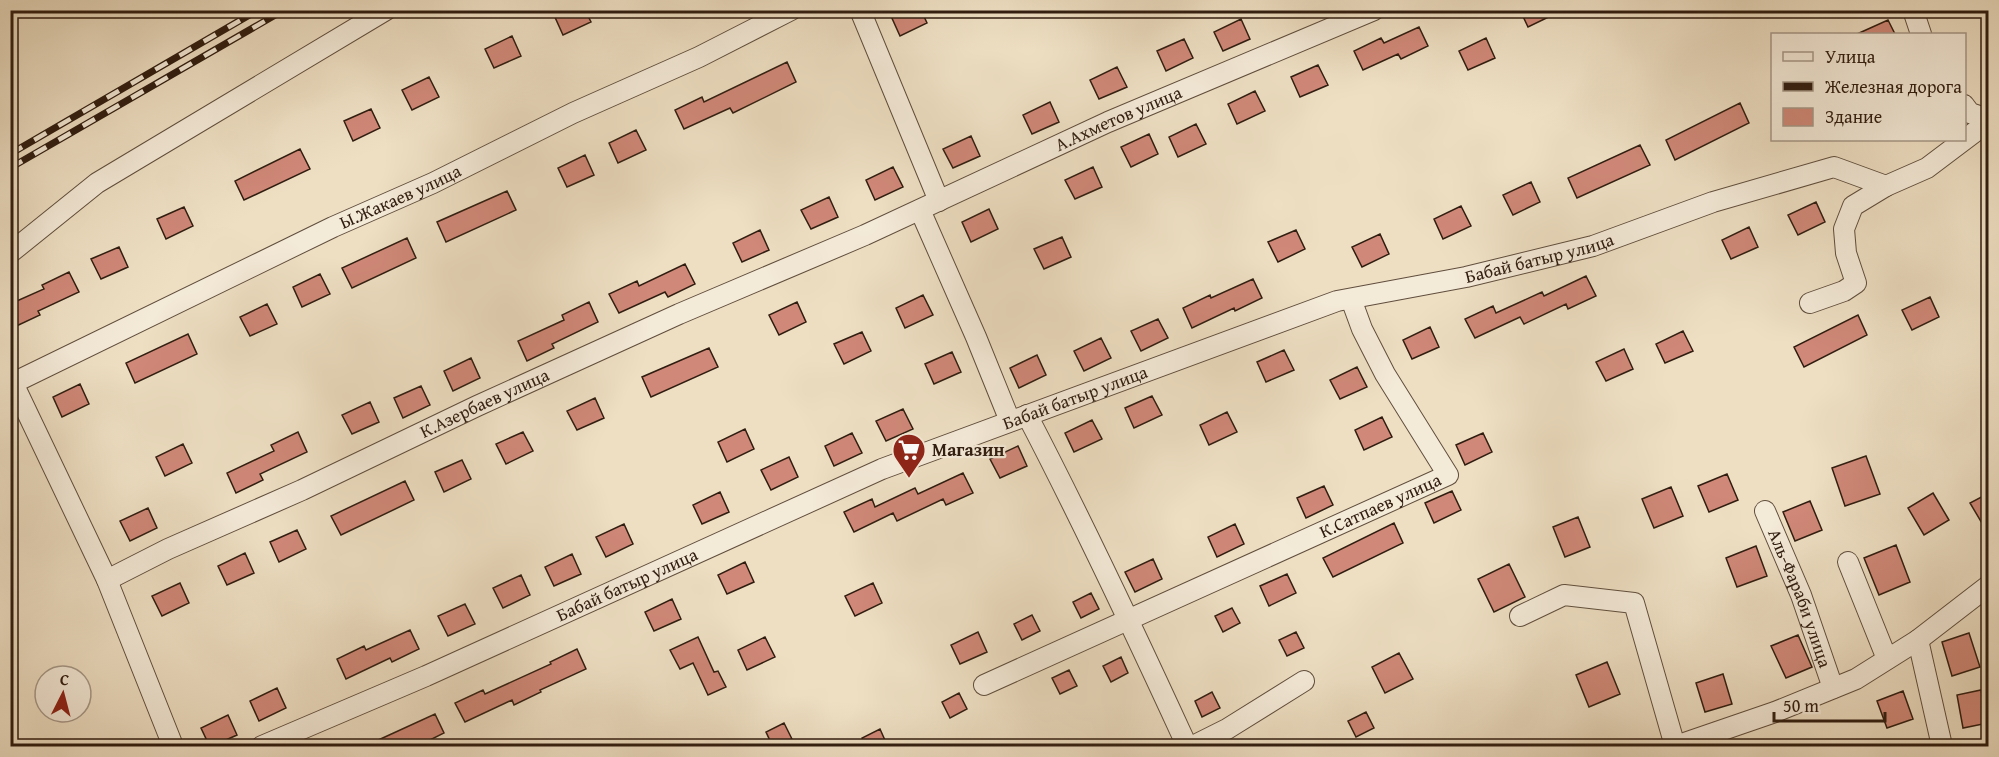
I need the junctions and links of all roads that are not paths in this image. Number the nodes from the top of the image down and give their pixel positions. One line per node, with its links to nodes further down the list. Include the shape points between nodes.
1 (386, 10): 15 (street, via 97,183)
2 (791, 10): 18 (street, Ы.Жакаев улица)
3 (860, 10): 12 (street)
4 (1374, 10): 12 (street, А.Ахметов улица, via 1108,122)
5 (1913, 10): 6 (street)
6 (1921, 33)
7 (1966, 107): 8 (street, via 1970,113)
8 (1989, 120): 9 (street)
9 (1966, 138)
10 (1962, 141): 11 (street, via 1927,168)
11 (1886, 186): 16 (street, Бабай батыр улица, via 1834,167 1713,202 1593,246 1466,278); 17 (street, via 1853,206 1844,229 1846,253 1856,284)
12 (939, 201): 13 (street, А.Ахметов улица)
13 (920, 210): 14 (street, А.Ахметов улица); 19 (street, via 976,337)
14 (865, 236): 22 (street, К.Азербаев улица, via 477,406)
15 (10, 253)
16 (1351, 299): 19 (street, Бабай батыр улица); 25 (street, К.Сатпаев улица, via 1385,374 1448,475)
17 (1810, 303)
18 (12, 381): 22 (street)
19 (1019, 418): 25 (street, via 1075,507); 32 (street, Бабай батыр улица, via 882,469)
20 (1765, 511): 30 (street, Аль-Фараби улица, via 1802,595)
21 (1848, 562): 27 (street)
22 (107, 580): 31 (street)
23 (1989, 586): 26 (street, Аль-Фараби улица)
24 (1520, 616): 35 (street, Аль-Фараби улица, via 1564,595 1634,603)
25 (1129, 619): 29 (street, К.Сатпаев улица); 33 (street)
26 (1918, 640): 27 (street, Аль-Фараби улица); 36 (street)
27 (1887, 659): 30 (street, Аль-Фараби улица)
28 (1304, 681): 34 (street)
29 (984, 685)
30 (1833, 688): 35 (street, Аль-Фараби улица)
31 (173, 747)
32 (262, 747)
33 (1187, 747)
34 (1193, 747)
35 (1676, 747)
36 (1942, 747)

